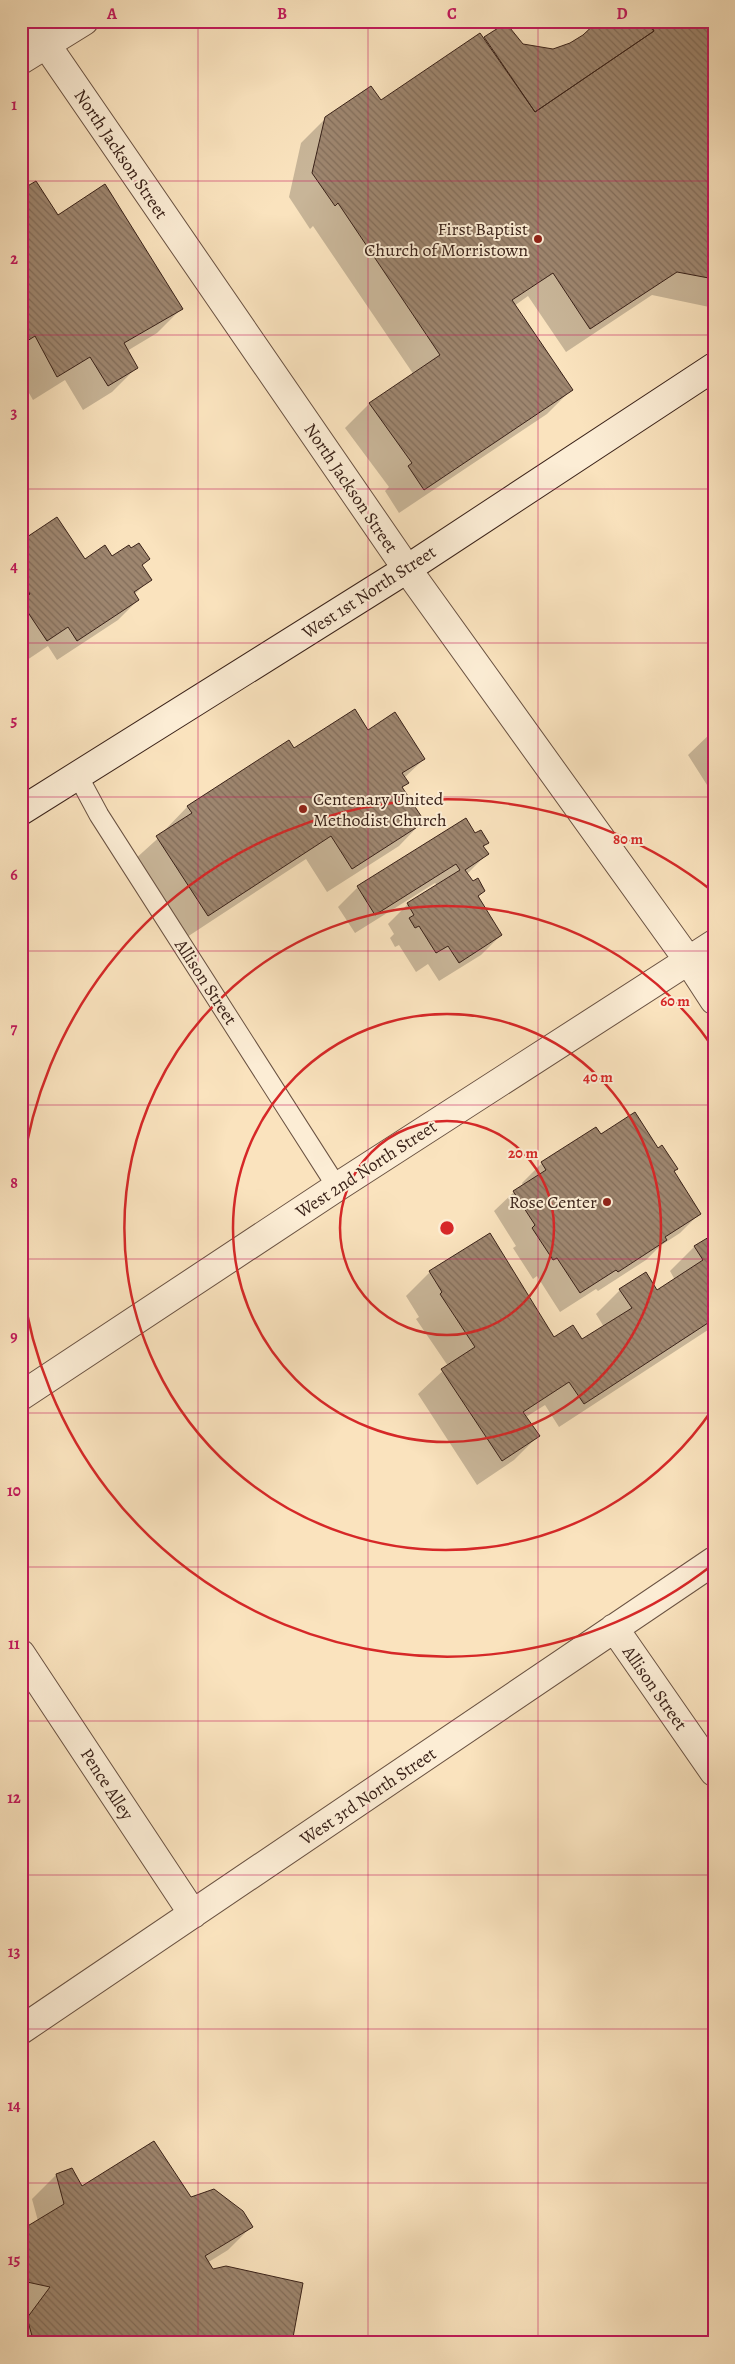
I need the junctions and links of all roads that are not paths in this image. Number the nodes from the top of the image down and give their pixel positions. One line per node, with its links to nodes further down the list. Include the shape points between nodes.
1 (30, 21): 3 (street, North Jackson Street)
2 (84, 21): 3 (street)
3 (46, 44): 4 (street); 6 (street, North Jackson Street)
4 (21, 60)
5 (714, 367): 6 (street, West 1st North Street)
6 (407, 569): 7 (street, West 1st North Street); 10 (street, North Jackson Street)
7 (78, 776): 8 (street, West 1st North Street); 12 (lane, Allison Street, via 99,815)
8 (21, 811)
9 (714, 944): 10 (street, West 2nd North Street)
10 (688, 960): 11 (street, North Jackson Street); 12 (street, West 2nd North Street)
11 (714, 1000)
12 (337, 1187): 13 (street, West 2nd North Street)
13 (21, 1396)
14 (714, 1561): 15 (street, West 3rd North Street)
15 (614, 1628): 17 (street, Allison Street); 18 (street, West 3rd North Street)
16 (21, 1654): 18 (street, Pence Alley)
17 (714, 1772)
18 (193, 1914): 19 (street, West 3rd North Street)
19 (21, 2030)

